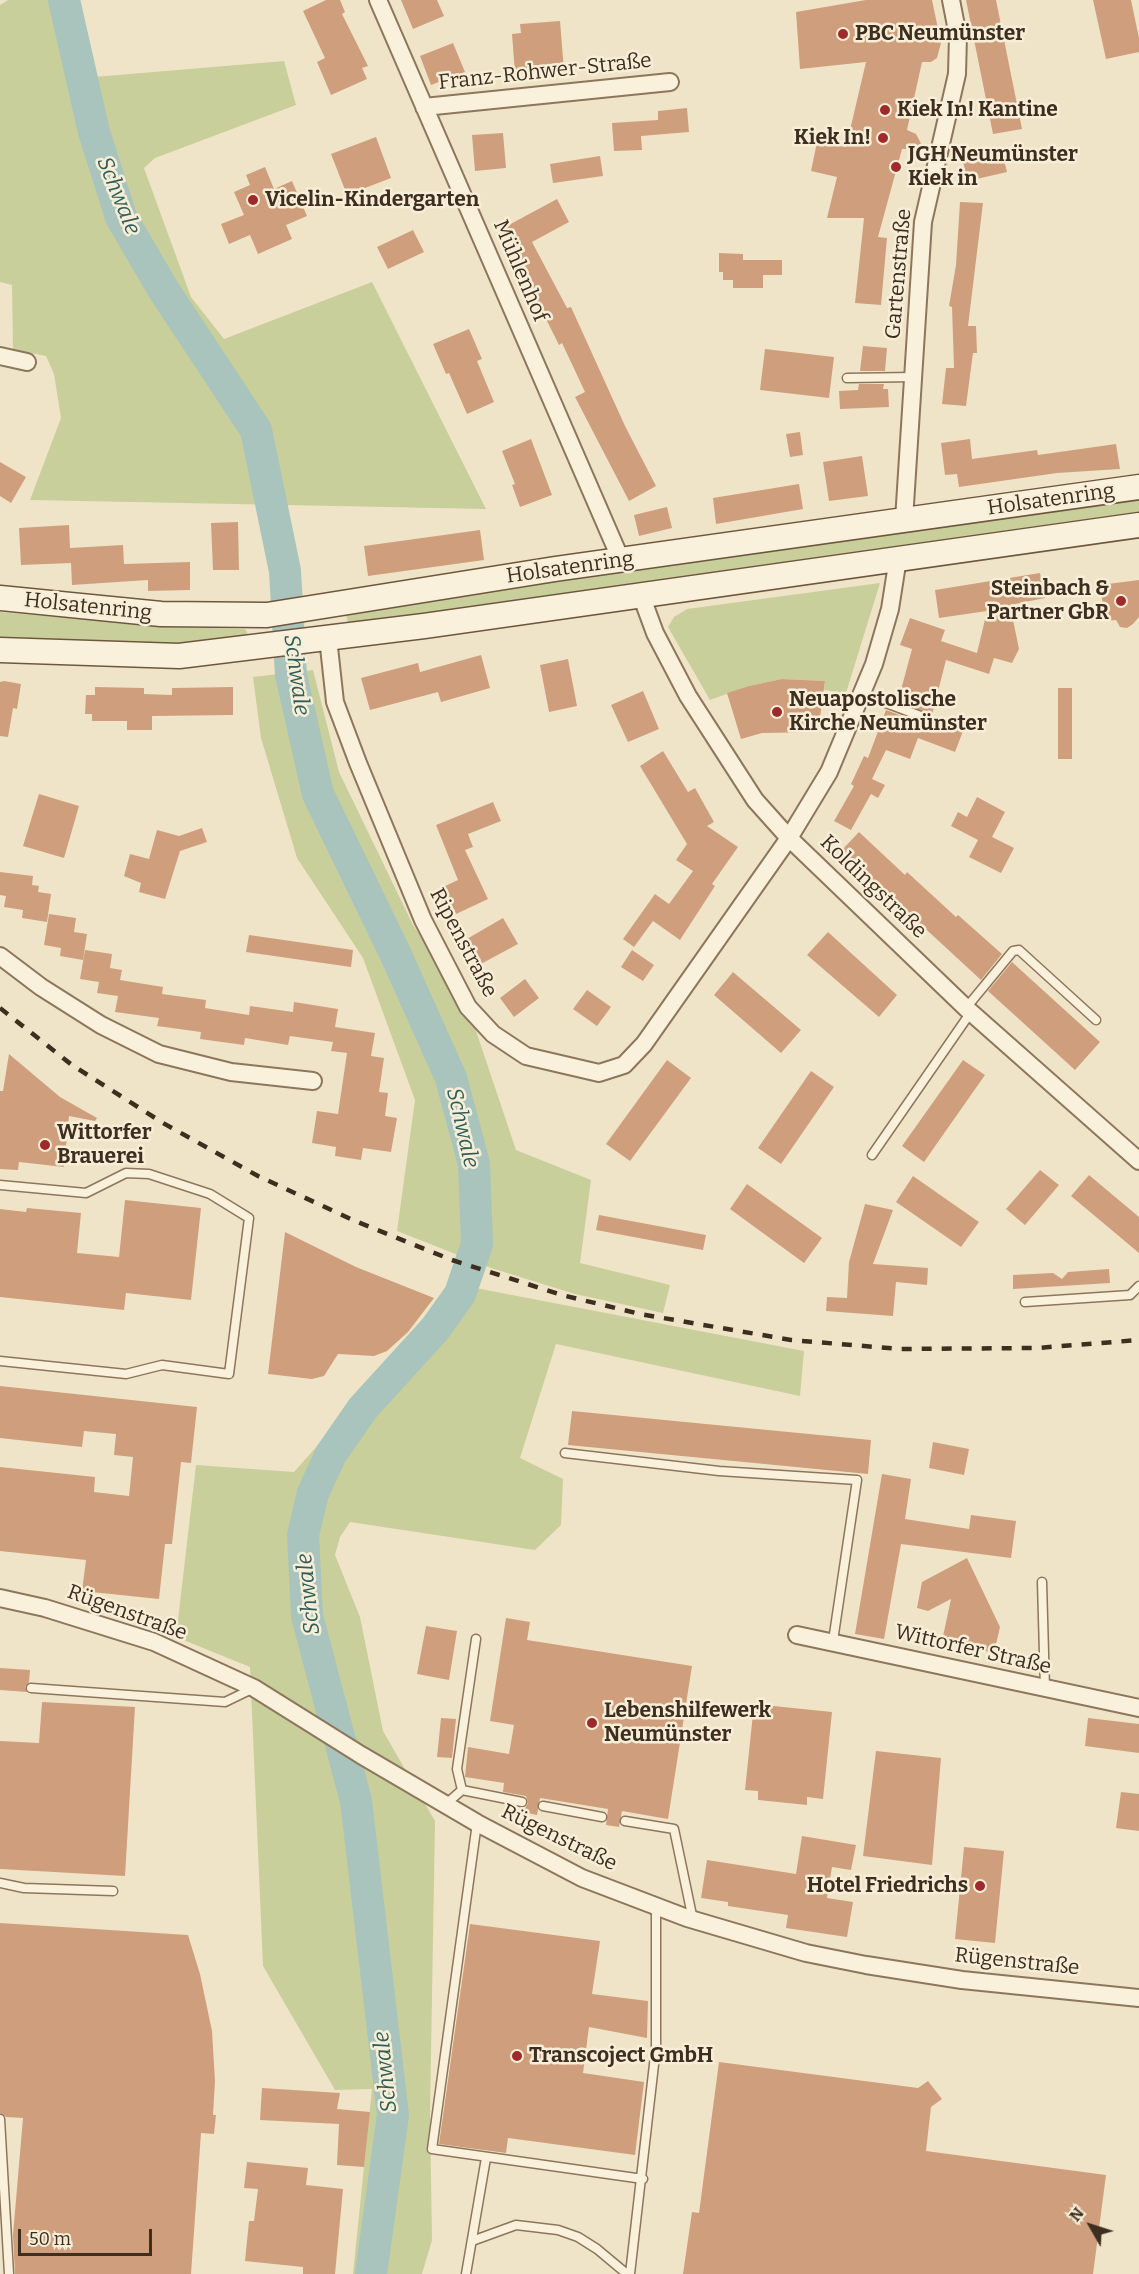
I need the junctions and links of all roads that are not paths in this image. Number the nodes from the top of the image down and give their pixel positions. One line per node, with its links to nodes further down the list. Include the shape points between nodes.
1 (378, 0): 4 (street, Mühlenhof)
2 (951, 0): 7 (street, Gartenstraße, via 958,36 957,74 923,222)
3 (670, 82): 4 (street, Franz-Rohwer-Straße)
4 (424, 107): 13 (street, Mühlenhof)
5 (0, 356): 6 (street)
6 (27, 362)
7 (913, 377): 8 (lane); 10 (street, Gartenstraße)
8 (847, 378)
9 (1139, 488): 10 (main road, Holsatenring)
10 (904, 520): 13 (main road, Holsatenring)
11 (1139, 525): 12 (main road, Holsatenring)
12 (898, 558): 14 (main road, Holsatenring); 18 (street, Ripenstraße, via 890,609)
13 (621, 560): 15 (main road, Holsatenring, via 267,615 161,614)
14 (641, 595): 16 (main road, Holsatenring); 20 (street, Koldingstraße, via 655,633 688,696 755,800)
15 (0, 598)
16 (319, 639): 17 (main road, Holsatenring, via 179,657); 20 (street, Ripenstraße, via 335,702 423,920 468,1007 493,1034 526,1056 599,1073 624,1065 644,1044)
17 (0, 650)
18 (862, 694): 19 (lane); 20 (street, Ripenstraße, via 829,772)
19 (926, 718)
20 (789, 838): 22 (street, Koldingstraße)
21 (0, 956): 24 (street, via 101,1025 159,1054 231,1072)
22 (968, 1010): 23 (lane, via 1013,951 1019,950); 25 (lane); 26 (street, Koldingstraße)
23 (1096, 1020)
24 (313, 1081)
25 (872, 1155)
26 (1139, 1161)
27 (0, 1185): 30 (lane, via 86,1193 126,1173 149,1174 210,1194 249,1218 229,1374 162,1365 126,1374)
28 (1139, 1286): 29 (lane, via 1130,1295)
29 (1025, 1302)
30 (0, 1361)
31 (565, 1453): 36 (lane, via 718,1471 857,1480)
32 (1042, 1582): 39 (lane)
33 (0, 1598): 38 (street, Rügenstraße, via 154,1642)
34 (797, 1635): 36 (street, Wittorfer Straße)
35 (476, 1639): 41 (lane, via 458,1768)
36 (833, 1641): 39 (street, Wittorfer Straße)
37 (31, 1688): 38 (lane, via 225,1702)
38 (254, 1688): 43 (street, Rügenstraße)
39 (1045, 1690): 40 (street, Wittorfer Straße)
40 (1139, 1708)
41 (462, 1790): 42 (lane); 43 (lane)
42 (522, 1802)
43 (446, 1804): 47 (street, Rügenstraße)
44 (543, 1806): 45 (lane)
45 (602, 1817)
46 (625, 1821): 51 (lane, via 674,1829)
47 (477, 1823): 50 (street, Rügenstraße, via 582,1878); 54 (lane, via 432,2149)
48 (0, 1883): 49 (lane, via 24,1888)
49 (113, 1891)
50 (656, 1907): 51 (street, Rügenstraße); 55 (lane, via 656,2047)
51 (693, 1920): 52 (street, Rügenstraße, via 806,1953 866,1965 962,1980)
52 (1139, 1998)
53 (0, 2120): 57 (lane)
54 (486, 2158): 55 (lane); 56 (lane)
55 (643, 2179): 59 (lane)
56 (472, 2241): 58 (lane); 59 (lane, via 516,2225 558,2230 578,2237)
57 (9, 2274)
58 (466, 2274)
59 (628, 2274)

